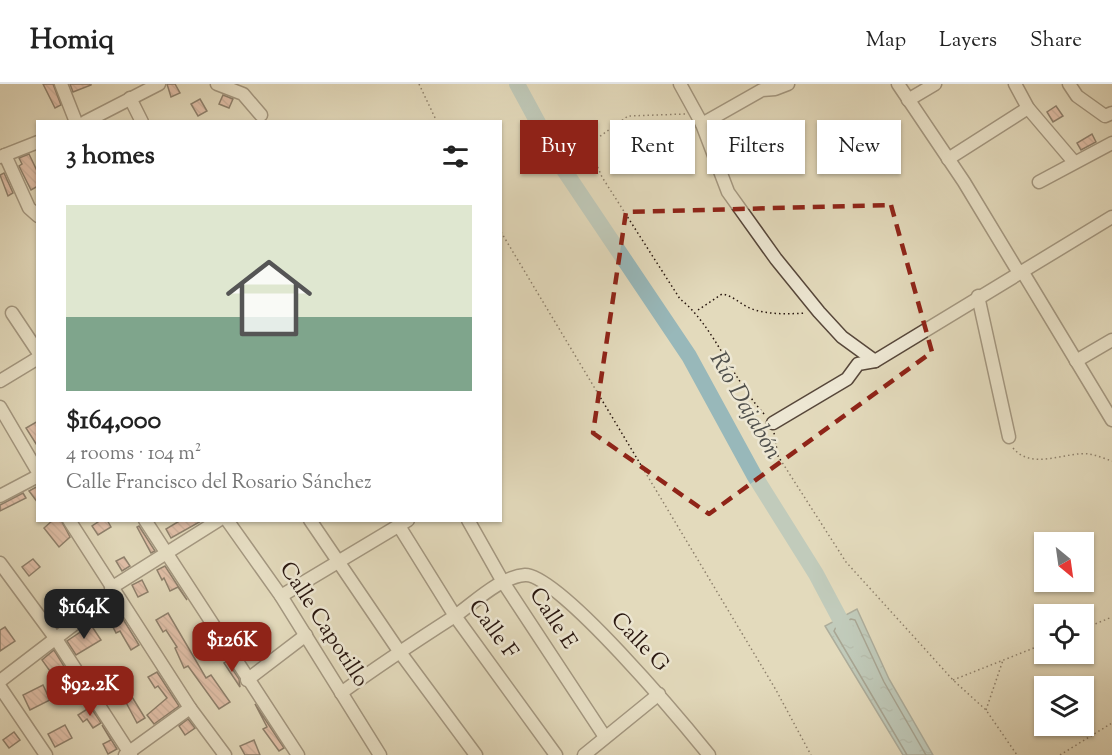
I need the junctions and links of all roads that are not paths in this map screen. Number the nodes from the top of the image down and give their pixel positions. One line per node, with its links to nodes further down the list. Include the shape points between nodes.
1 (61, 84): 15 (street)
2 (159, 84): 10 (street)
3 (218, 84): 14 (street, via 243,94)
4 (680, 84): 18 (street)
5 (898, 84): 11 (street)
6 (935, 84): 11 (street)
7 (1015, 84): 12 (street)
8 (1069, 84): 13 (street, via 1077,96 1105,116)
9 (782, 85): 18 (street, via 762,90)
10 (130, 98): 16 (street); 17 (street)
11 (908, 100): 22 (street)
12 (1028, 108): 22 (street); 23 (street)
13 (1112, 113)
14 (261, 115)
15 (75, 120)
16 (89, 120)
17 (141, 120)
18 (702, 124): 33 (street, via 728,192 776,260 842,338)
19 (36, 143): 21 (street)
20 (1112, 143): 23 (street)
21 (3, 156): 25 (street, via 29,208)
22 (948, 159): 27 (street)
23 (1074, 162): 24 (street)
24 (1039, 182)
25 (36, 214)
26 (1112, 217): 27 (street)
27 (1021, 272): 28 (street); 34 (street)
28 (978, 296): 33 (street); 39 (street)
29 (12, 313): 31 (street)
30 (1112, 340): 34 (street)
31 (36, 349)
32 (36, 359): 35 (street)
33 (875, 361): 38 (street, via 858,364 847,380)
34 (1076, 361): 37 (street)
35 (0, 381)
36 (0, 407): 40 (street)
37 (1112, 420)
38 (773, 423)
39 (1009, 437)
40 (36, 470)
41 (36, 475): 42 (street)
42 (0, 496)
43 (70, 522): 54 (street)
44 (146, 522): 50 (street)
45 (216, 522): 50 (street)
46 (228, 522): 55 (street, Calle Capotillo)
47 (311, 522): 51 (street)
48 (469, 522): 53 (street, Calle E)
49 (403, 523): 51 (street); 56 (street, Calle F)
50 (165, 552): 54 (street); 60 (street)
51 (338, 562): 55 (street); 59 (street)
52 (0, 563): 58 (street)
53 (503, 582): 56 (street); 64 (street, Calle G, via 527,575 543,579); 66 (street, Calle E)
54 (113, 590): 58 (street); 65 (street)
55 (280, 596): 57 (street, Calle Capotillo)
56 (455, 616): 59 (street); 74 (street, Calle F)
57 (306, 635): 60 (street); 63 (street, Calle Capotillo)
58 (56, 639): 61 (street); 67 (street)
59 (399, 651): 63 (street); 73 (street)
60 (247, 680): 71 (street)
61 (0, 681)
62 (0, 687): 69 (street)
63 (341, 693): 72 (street, Calle Capotillo)
64 (659, 694): 66 (street); 75 (street, Calle G)
65 (190, 708): 67 (street); 70 (street)
66 (605, 737): 68 (street)
67 (128, 754)
68 (588, 754)
69 (46, 755)
70 (225, 755)
71 (298, 755)
72 (380, 755)
73 (476, 755)
74 (556, 755)
75 (709, 755)

